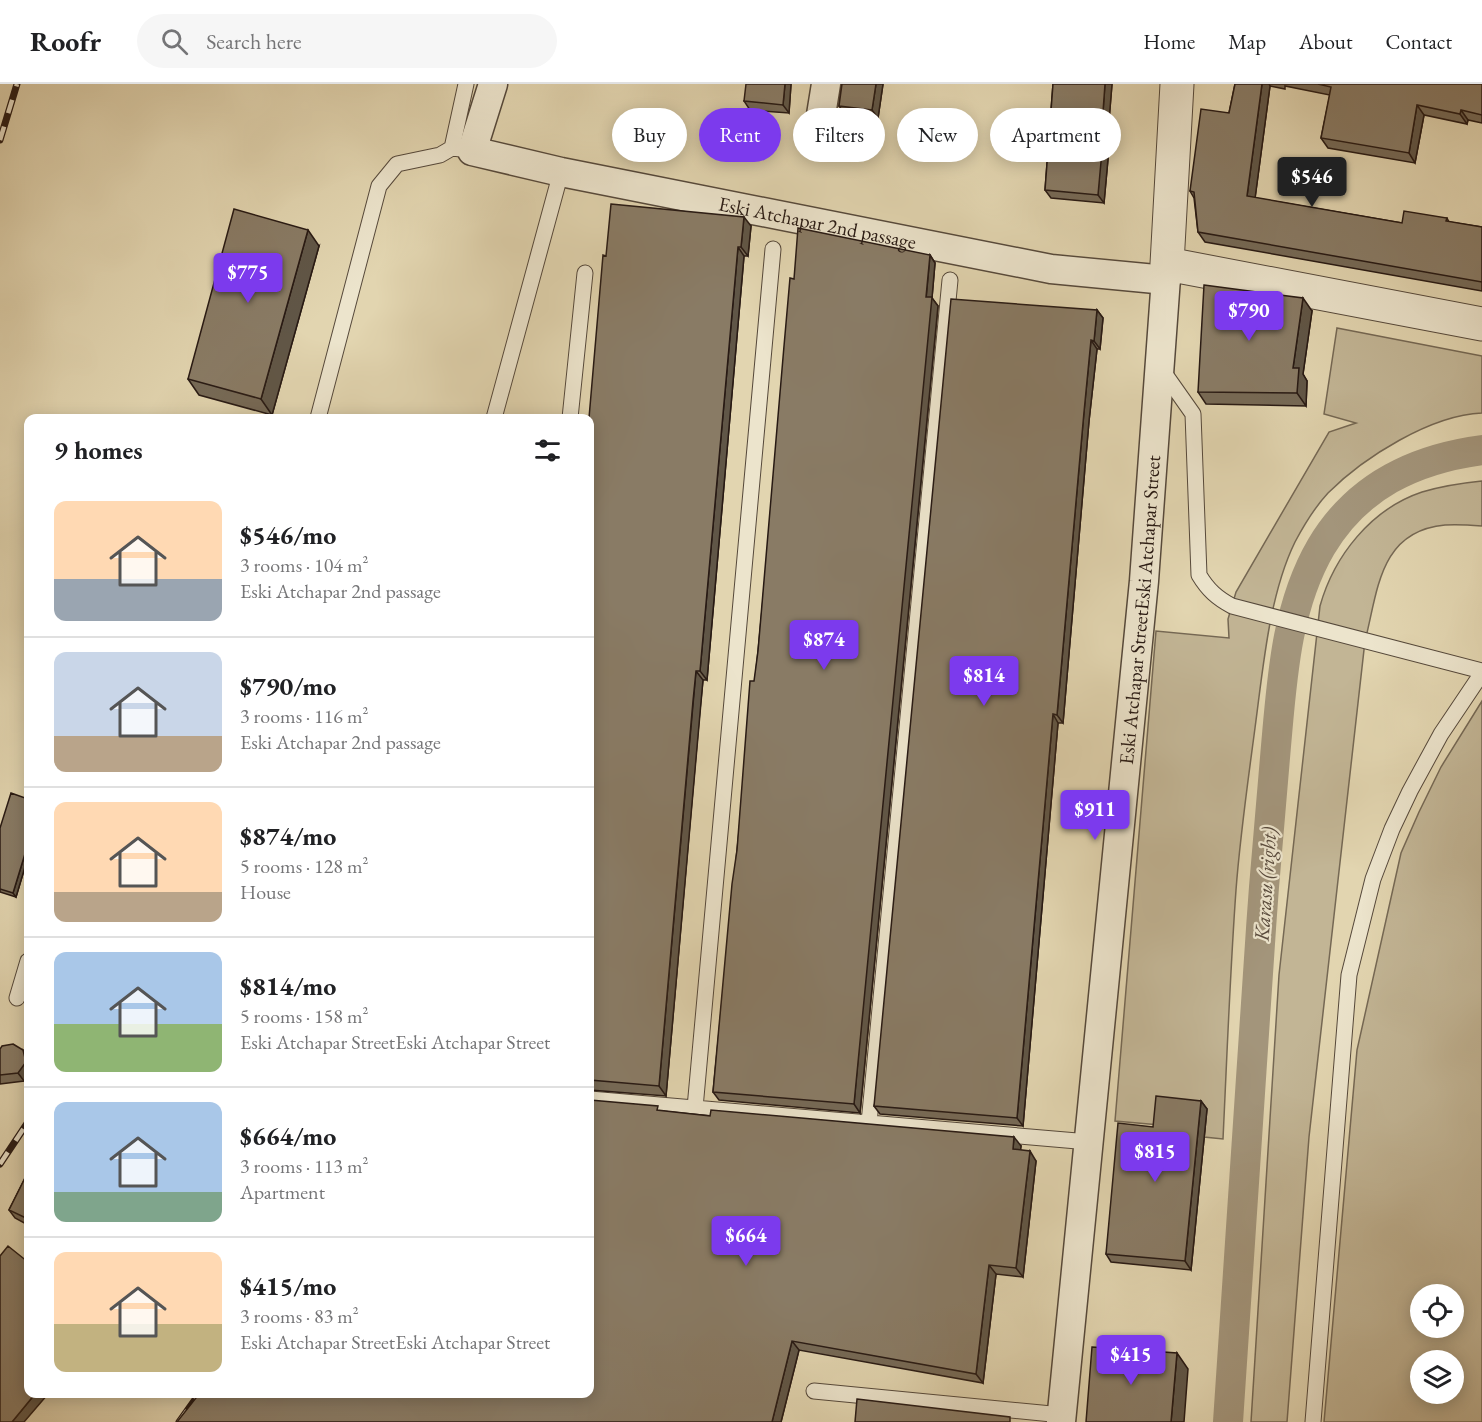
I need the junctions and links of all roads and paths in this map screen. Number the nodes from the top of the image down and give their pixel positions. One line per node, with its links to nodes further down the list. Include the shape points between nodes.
1 (466, 84): 6 (lane)
2 (493, 84): 6 (street)
3 (826, 84): 5 (street)
4 (1176, 84): 9 (street)
5 (822, 108)
6 (462, 149): 7 (street, Eski Atchapar 2nd passage); 14 (lane, via 397,164 379,186)
7 (561, 172): 9 (street, Eski Atchapar 2nd passage, via 1051,268); 15 (lane)
8 (773, 249): 21 (lane)
9 (1166, 272): 12 (street, Eski Atchapar 2nd passage); 13 (street, Eski Atchapar StreetEski Atchapar Street)
10 (585, 273): 16 (lane)
11 (950, 280): 22 (lane)
12 (1482, 324)
13 (1159, 365): 17 (lane, via 1193,414 1199,575 1218,599 1232,606); 23 (street, Eski Atchapar StreetEski Atchapar Street, via 1144,581)
14 (319, 414)
15 (495, 414)
16 (570, 414)
17 (1482, 672): 26 (lane, via 1441,734 1392,829 1373,879 1348,975)
18 (24, 974): 19 (lane)
19 (17, 998)
20 (594, 1099): 21 (lane)
21 (695, 1108): 22 (lane)
22 (869, 1123): 23 (lane)
23 (1089, 1142): 25 (street, Eski Atchapar StreetEski Atchapar Street)
24 (814, 1391): 25 (lane)
25 (1061, 1418)
26 (1313, 1422)

